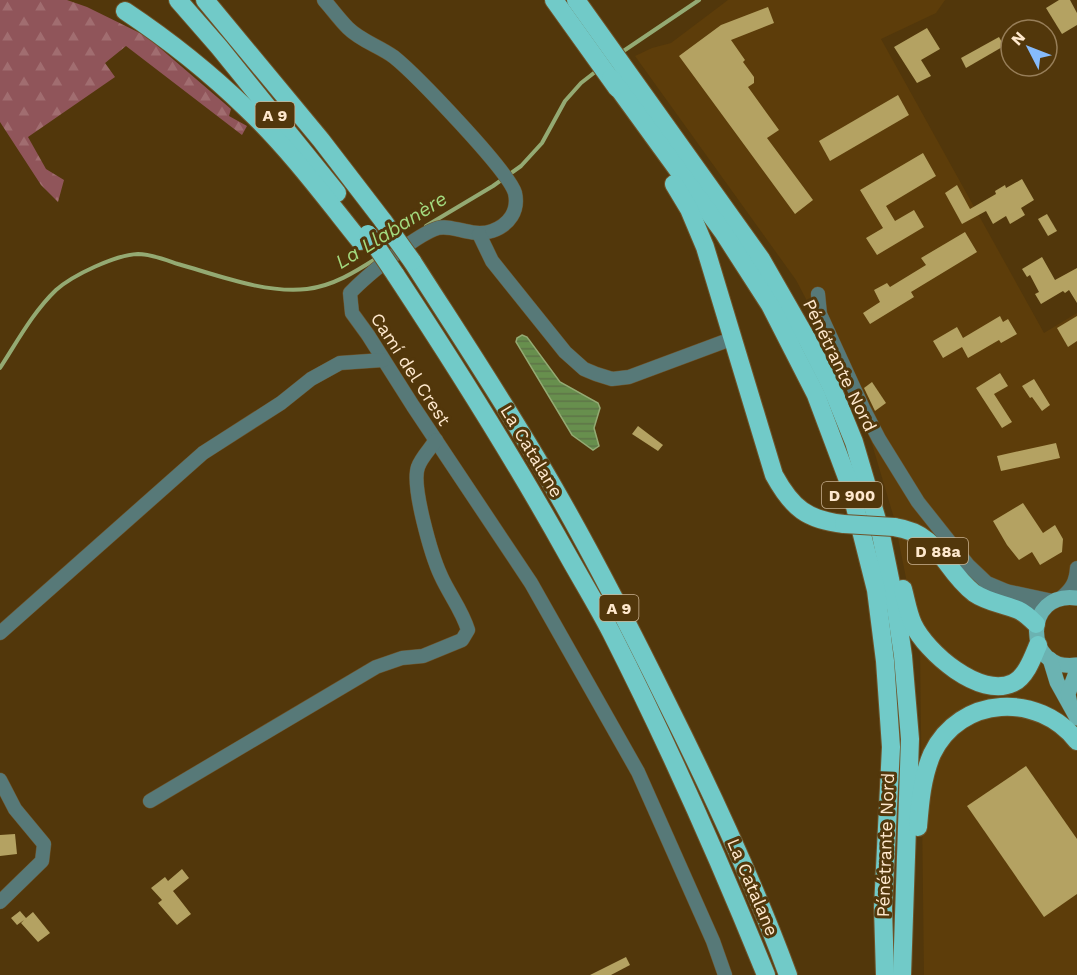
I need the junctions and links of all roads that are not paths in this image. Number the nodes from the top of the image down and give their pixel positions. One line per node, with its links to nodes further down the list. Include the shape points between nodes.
1 (178, 0): 10 (highway, La Catalane / A 9, via 307,154)
2 (205, 0): 32 (highway, La Catalane / A 9, bridge, via 314,131 412,261 554,488 628,623 695,759)
3 (324, 0): 9 (street, via 348,28 392,55 415,75 513,188 513,216 493,231)
4 (554, 0): 7 (highway, D 900)
5 (576, 0): 7 (highway, D 900)
6 (124, 11): 10 (highway, via 246,108)
7 (602, 51): 8 (highway, D 900)
8 (618, 74): 15 (highway, Pénétrante Nord / D 900, via 761,259 832,388); 19 (highway, D 88a, bridge, via 705,247 774,476 792,503 810,517 825,522 894,527 920,534 972,591); 33 (highway, Pénétrante Nord / D 900, via 770,305 816,395 849,483 876,590 885,661 891,747 883,908)
9 (479, 234): 12 (street, via 492,261 565,352 584,369 612,379 629,377); 13 (street, Camí del Crest, via 439,228 419,237 350,293 352,313)
10 (364, 238): 31 (highway, La Catalane / A 9, bridge, via 472,393 610,630 721,864)
11 (818, 294): 17 (street, via 820,314 859,400 918,502 968,565 987,582)
12 (723, 342)
13 (383, 360): 14 (street, Camí del Crest); 20 (street, via 340,363 311,378 281,403 203,453)
14 (436, 440): 28 (street, via 418,466 416,481 431,552 468,630 462,640 423,656 376,667); 30 (street, Camí del Crest, via 531,583 638,772)
15 (854, 442): 21 (highway, via 888,534 913,624 922,639 958,671 993,687 1014,683); 34 (highway, Pénétrante Nord / D 900, via 880,530 903,656 910,739)
16 (1077, 568): 18 (street, via 1076,580)
17 (1006, 591): 18 (street); 19 (street, via 1025,603)
18 (1064, 599): 19 (main road)
19 (1038, 620): 21 (main road)
20 (0, 633)
21 (1038, 645): 22 (main road)
22 (1050, 659): 23 (main road); 25 (main road)
23 (1077, 665)
24 (1077, 670): 25 (main road, via 1068,694)
25 (1074, 714)
26 (1077, 741): 35 (highway, via 1048,716 1004,706 968,716 944,736 932,754 920,798)
27 (0, 780): 29 (street, via 15,809 44,844 42,861)
28 (150, 801)
29 (0, 902)
30 (725, 975)
31 (766, 975)
32 (788, 975)
33 (885, 975)
34 (902, 975)
35 (907, 975)

